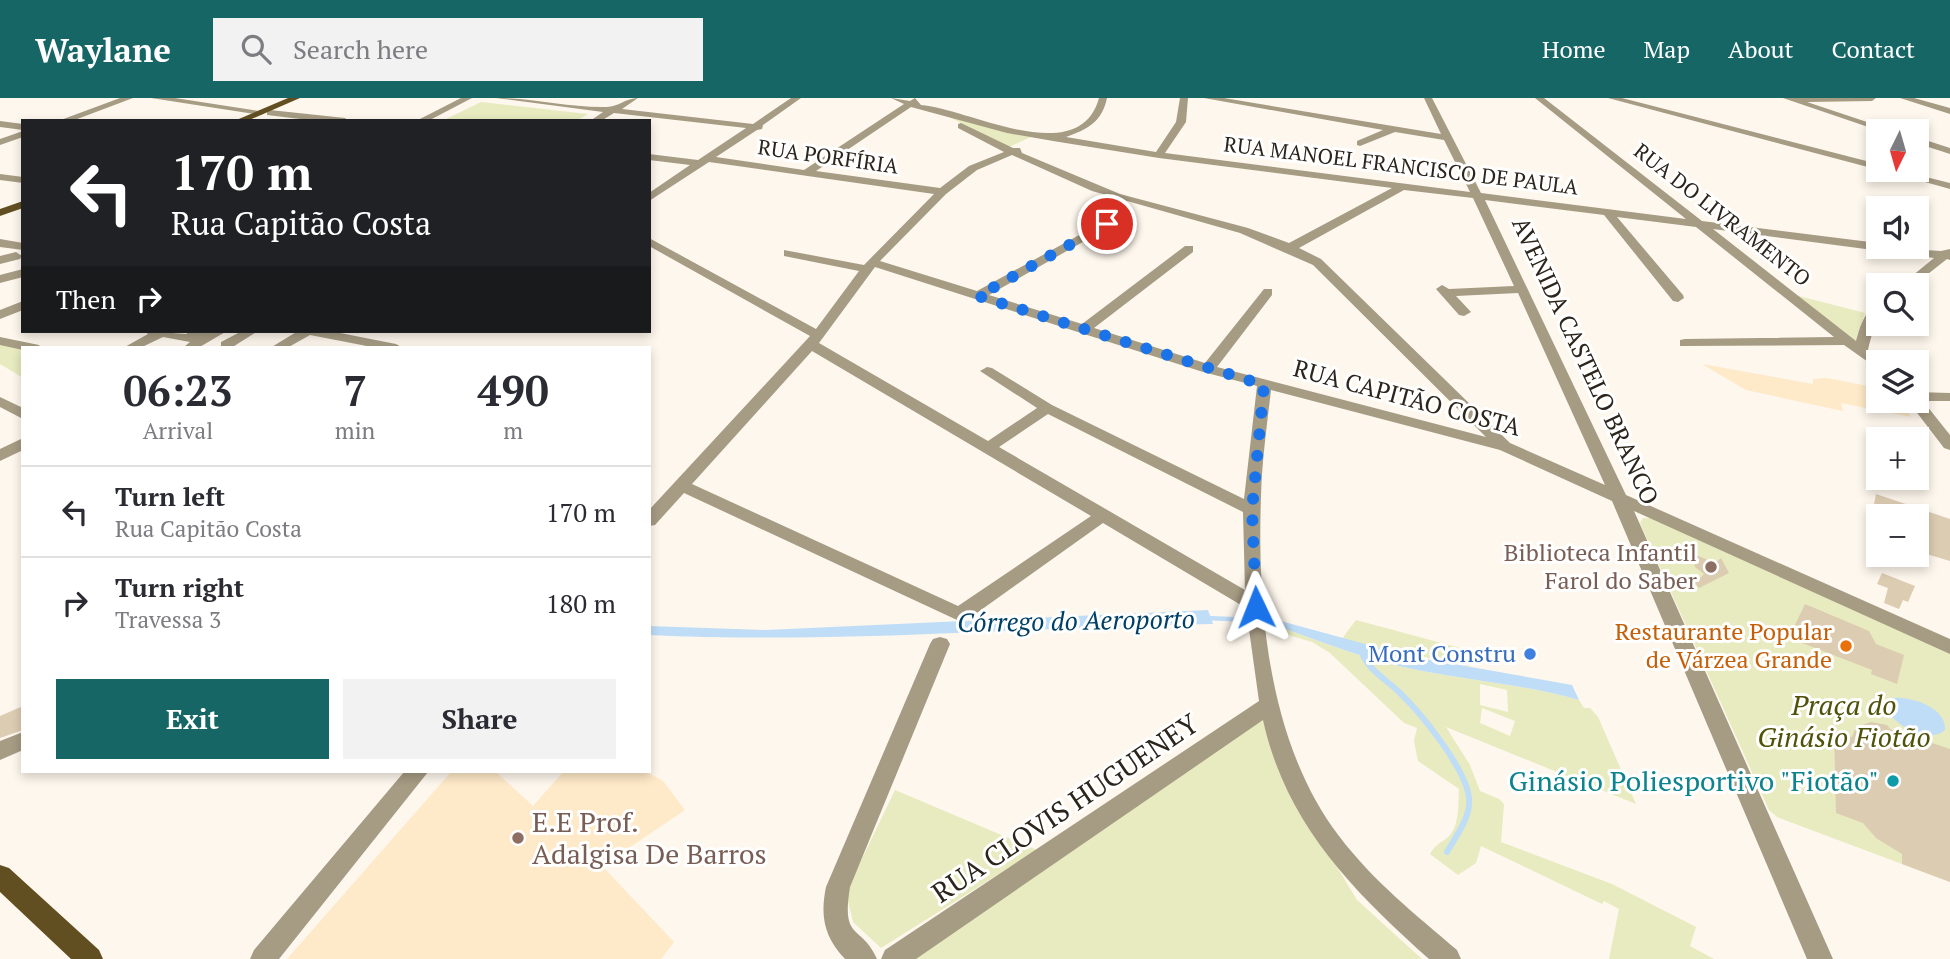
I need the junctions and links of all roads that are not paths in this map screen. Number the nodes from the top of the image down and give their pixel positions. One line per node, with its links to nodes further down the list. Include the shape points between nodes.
1 (129, 98): 23 (street)
2 (155, 98): 22 (street)
3 (296, 98): 22 (main road)
4 (306, 98): 22 (main road)
5 (468, 98): 27 (street)
6 (500, 98): 20 (street)
7 (634, 98): 20 (street)
8 (797, 98): 32 (street)
9 (895, 98): 19 (street)
10 (1104, 98): 35 (street, via 1100,114 1090,123)
11 (1184, 98): 42 (street, via 1181,122)
12 (1208, 98): 33 (street)
13 (1427, 98): 36 (street, AVENIDA CASTELO BRANCO)
14 (1539, 98): 61 (street, RUA DO LIVRAMENTO)
15 (1611, 98): 45 (street)
16 (1872, 98): 18 (street)
17 (1904, 98): 21 (street)
18 (1790, 99): 30 (street)
19 (914, 103): 35 (street, RUA MANOEL FRANCISCO DE PAULA); 40 (street); 46 (street)
20 (612, 110): 28 (street); 32 (street)
21 (1950, 111)
22 (265, 112): 24 (main road); 25 (main road); 26 (street)
23 (68, 119)
24 (244, 119)
25 (253, 119)
26 (327, 119)
27 (425, 119)
28 (597, 119)
29 (0, 124): 31 (street)
30 (1866, 124)
31 (21, 127)
32 (759, 127): 44 (street)
33 (1394, 129): 36 (street); 38 (street)
34 (21, 135): 37 (street)
35 (1051, 138): 40 (street); 42 (street, RUA MANOEL FRANCISCO DE PAULA)
36 (1448, 138): 53 (street, AVENIDA CASTELO BRANCO)
37 (0, 142)
38 (1360, 143)
39 (1929, 144): 41 (street)
40 (1012, 151): 52 (street, via 973,168); 65 (street, via 1077,182 1249,230)
41 (1950, 151)
42 (1159, 155): 50 (street, RUA MANOEL FRANCISCO DE PAULA)
43 (651, 158): 44 (street, RUA PORFÍRIA)
44 (705, 162): 46 (street, RUA PORFÍRIA); 54 (street)
45 (1866, 164)
46 (806, 173): 52 (street, RUA PORFÍRIA)
47 (0, 177): 48 (street)
48 (21, 180)
49 (1929, 181): 51 (street)
50 (1403, 186): 53 (street, RUA MANOEL FRANCISCO DE PAULA); 65 (street)
51 (1950, 186)
52 (942, 192): 72 (street)
53 (1477, 195): 57 (street, RUA MANOEL FRANCISCO DE PAULA); 75 (street, AVENIDA CASTELO BRANCO)
54 (651, 197)
55 (21, 205): 58 (main road)
56 (21, 211): 59 (main road)
57 (1607, 212): 61 (street, RUA MANOEL FRANCISCO DE PAULA); 79 (street)
58 (0, 213)
59 (0, 219)
60 (1107, 224): 78 (street)
61 (1700, 224): 64 (street, RUA MANOEL FRANCISCO DE PAULA); 93 (street, RUA DO LIVRAMENTO)
62 (651, 242): 91 (street)
63 (0, 243): 67 (street)
64 (1866, 245)
65 (1291, 247): 114 (street, via 1317,262)
66 (1189, 249): 83 (street)
67 (20, 252): 71 (street)
68 (1929, 252): 70 (street, RUA MANOEL FRANCISCO DE PAULA)
69 (788, 253): 72 (street, RUA CAPITÃO COSTA)
70 (1949, 254): 73 (street)
71 (0, 260)
72 (869, 266): 78 (street, RUA CAPITÃO COSTA); 91 (street)
73 (1923, 273)
74 (16, 286): 76 (street); 81 (street)
75 (1522, 289): 80 (street, via 1443,290); 118 (street, AVENIDA CASTELO BRANCO)
76 (0, 292)
77 (1268, 292): 103 (street)
78 (978, 296): 83 (street, RUA CAPITÃO COSTA)
79 (1678, 298)
80 (1464, 312)
81 (0, 315)
82 (1866, 328): 101 (street)
83 (1084, 329): 103 (street, RUA CAPITÃO COSTA)
84 (154, 333): 96 (street)
85 (161, 333): 86 (street, via 188,338)
86 (197, 333)
87 (216, 333): 97 (street)
88 (247, 333): 98 (street, via 226,345)
89 (305, 333): 99 (street)
90 (319, 333): 100 (street)
91 (814, 339): 115 (street); 117 (street)
92 (0, 341): 95 (street)
93 (1849, 341): 94 (street); 101 (street, RUA DO LIVRAMENTO)
94 (1685, 343)
95 (24, 346)
96 (133, 346)
97 (193, 346)
98 (231, 346)
99 (281, 346)
100 (386, 346)
101 (1861, 350): 102 (street, RUA DO LIVRAMENTO)
102 (1866, 354)
103 (1208, 369): 105 (street, RUA CAPITÃO COSTA)
104 (987, 370): 109 (street)
105 (1264, 385): 114 (street, RUA CAPITÃO COSTA); 119 (street)
106 (1950, 397): 107 (street)
107 (1929, 398)
108 (0, 401): 111 (street)
109 (1047, 408): 115 (street); 119 (street)
110 (1926, 413): 113 (street)
111 (21, 414)
112 (21, 444): 116 (street)
113 (1950, 444)
114 (1506, 447): 118 (street, RUA CAPITÃO COSTA)
115 (988, 448): 120 (street)
116 (0, 456)
117 (682, 486): 120 (street, via 957,613); 121 (street)
118 (1621, 497): 124 (street, RUA CAPITÃO COSTA); 135 (street, AVENIDA CASTELO BRANCO)
119 (1252, 510): 122 (street)
120 (1103, 515): 122 (street)
121 (651, 519)
122 (1256, 606): 125 (street)
123 (940, 644): 132 (street, via 838,887 832,914 841,940)
124 (1950, 647)
125 (1269, 705): 133 (street, RUA CLOVIS HUGUENEY); 134 (street, via 1298,790 1330,843 1389,908)
126 (21, 741): 127 (street)
127 (0, 751)
128 (416, 773): 131 (street)
129 (0, 876): 130 (main road)
130 (90, 959)
131 (262, 959)
132 (864, 959)
133 (894, 959)
134 (1448, 959)
135 (1820, 959)

